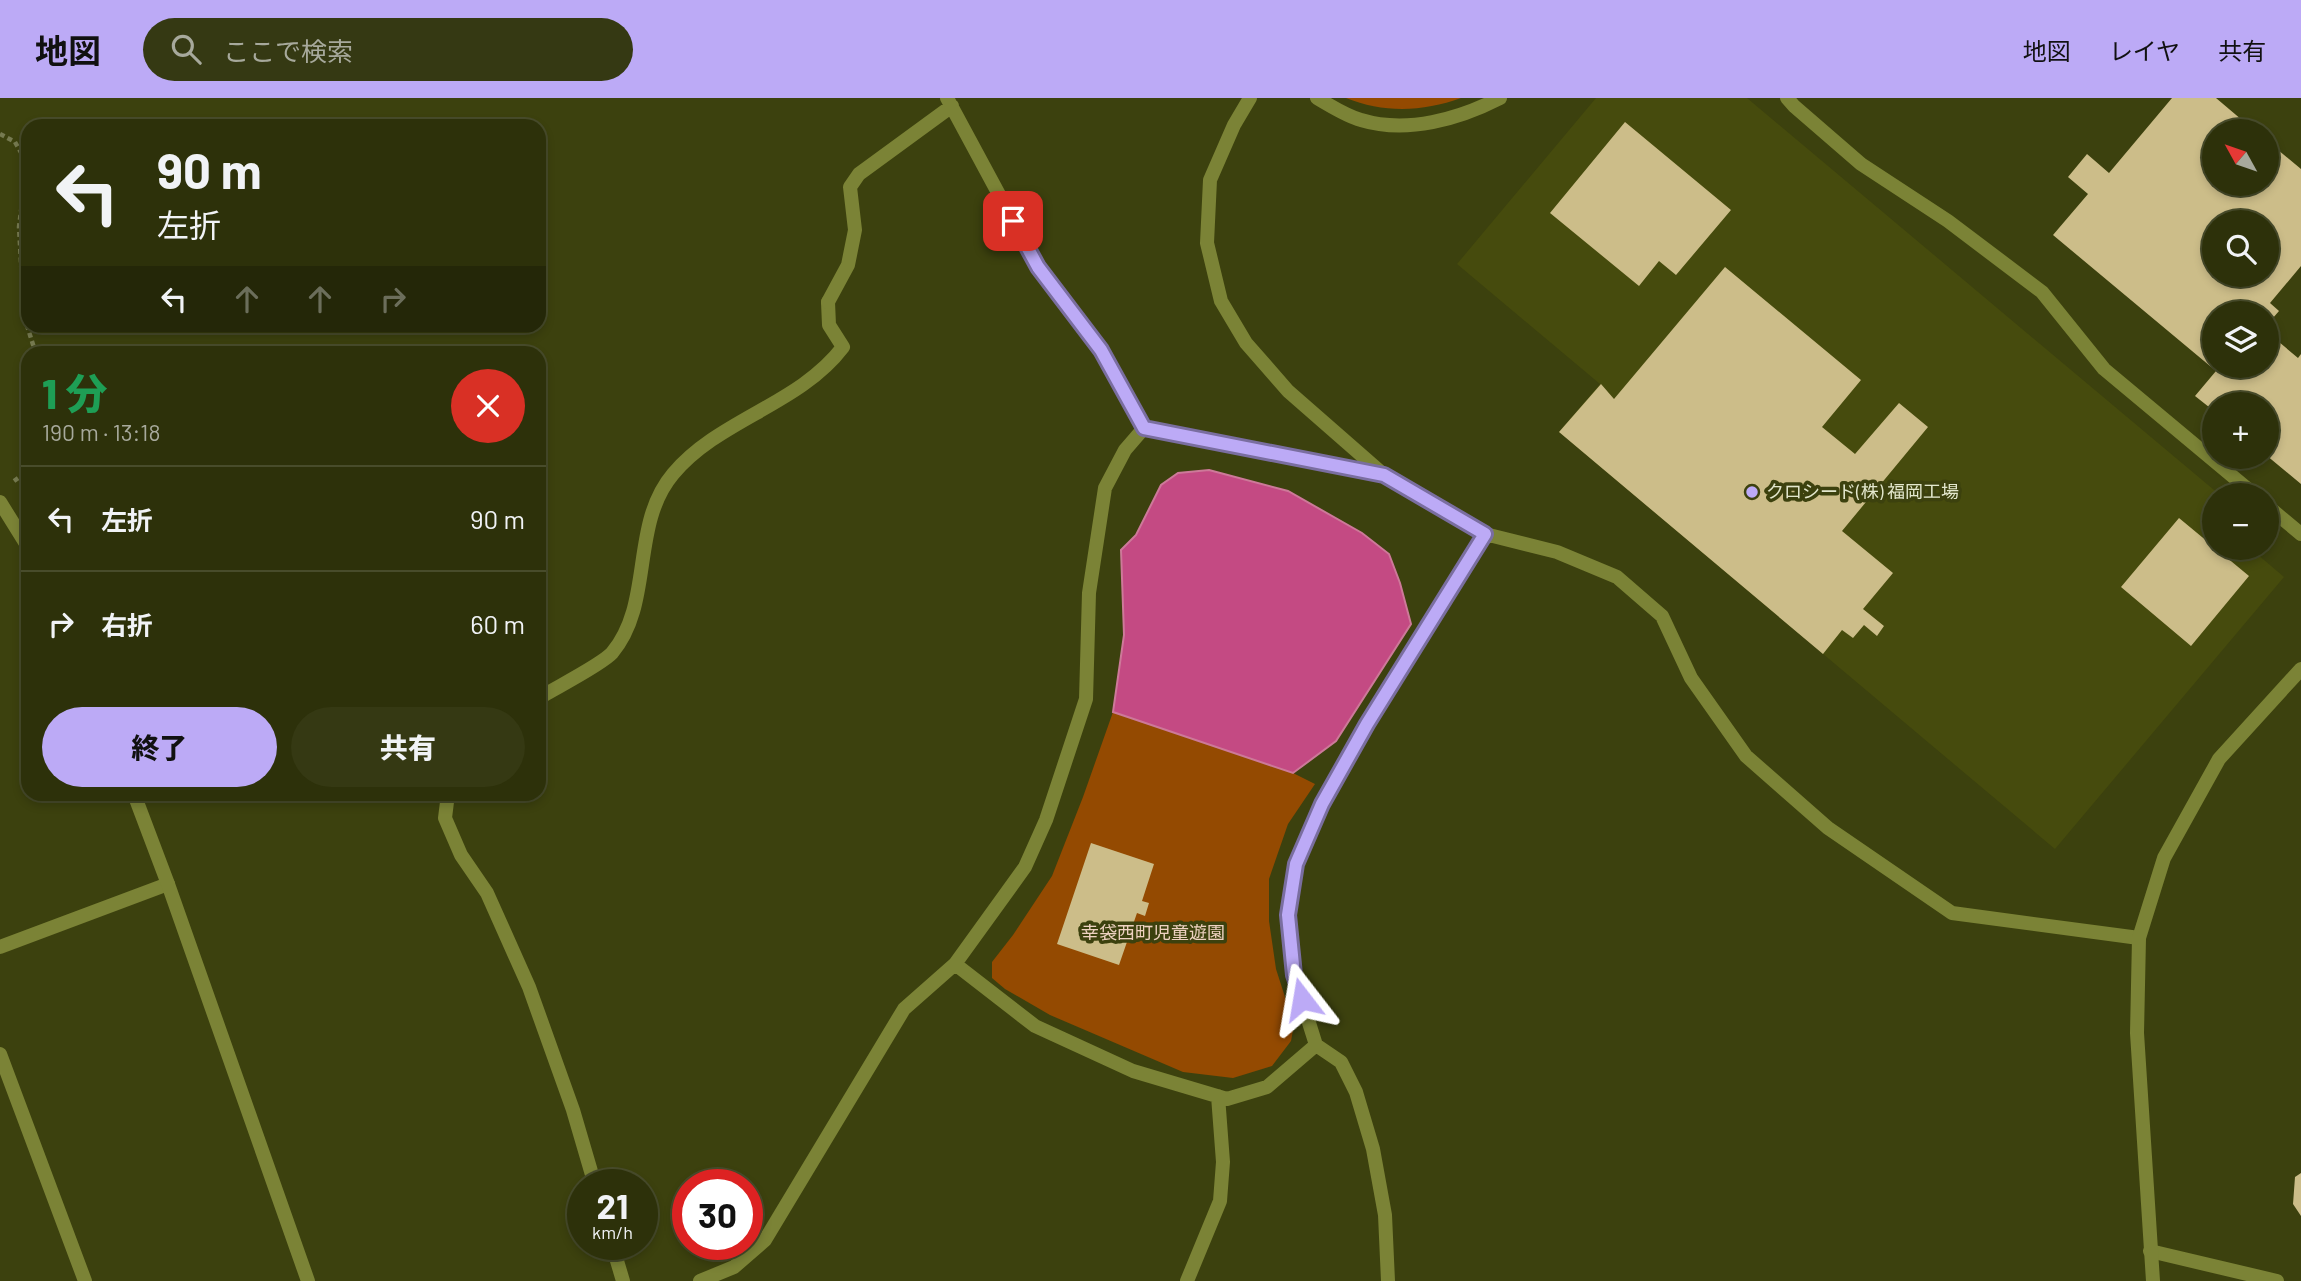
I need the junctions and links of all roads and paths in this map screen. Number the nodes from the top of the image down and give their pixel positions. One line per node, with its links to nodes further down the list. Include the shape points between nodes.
1 (1250, 98): 11 (street, via 1210,180 1207,243 1221,302 1246,343 1288,391)
2 (1317, 98): 3 (street, via 1360,120 1388,126 1432,123)
3 (1500, 98)
4 (1787, 98): 12 (street, via 1861,164 1948,221 2042,292 2104,369)
5 (950, 102): 10 (street, via 1038,267 1101,350); 19 (street, via 859,174 850,187 855,230 848,265 828,302 829,325 843,347 831,363 784,399 689,457 671,477 651,513 627,632 610,656)
6 (0, 134): 7 (path, via 15,142)
7 (21, 152)
8 (21, 211): 9 (path)
9 (21, 263)
10 (1144, 428): 11 (street); 25 (street, via 1125,450 1105,488 1089,593 1086,699 1046,820 1025,867)
11 (1384, 475): 15 (street)
12 (2241, 483)
13 (0, 502): 17 (street)
14 (2279, 516): 16 (street)
15 (1485, 534): 23 (street, via 1557,552 1617,577 1662,616 1692,678 1746,756 1828,828 1952,913); 26 (street, via 1367,724 1322,804 1296,864 1288,915 1294,975)
16 (2301, 534)
17 (21, 536)
18 (2301, 669): 23 (street, via 2219,759 2164,859)
19 (546, 694)
20 (137, 801): 22 (street)
21 (447, 801): 29 (street, via 445,818 461,855 487,893 529,987)
22 (168, 884): 24 (street); 33 (street)
23 (2139, 938): 30 (street, via 2137,1033)
24 (0, 947)
25 (955, 964): 28 (street, via 1035,1026 1133,1071); 35 (street, via 904,1009 765,1240 734,1267)
26 (1317, 1045): 28 (street, via 1267,1087 1227,1099); 37 (street, via 1341,1062 1363,1115 1385,1215)
27 (0, 1054): 32 (street)
28 (1218, 1096): 36 (street, via 1223,1163 1220,1201)
29 (590, 1169)
30 (2150, 1251): 38 (street); 39 (street)
31 (617, 1260): 34 (street)
32 (85, 1281)
33 (308, 1281)
34 (623, 1281)
35 (700, 1281)
36 (1187, 1281)
37 (1388, 1281)
38 (2153, 1281)
39 (2277, 1281)

